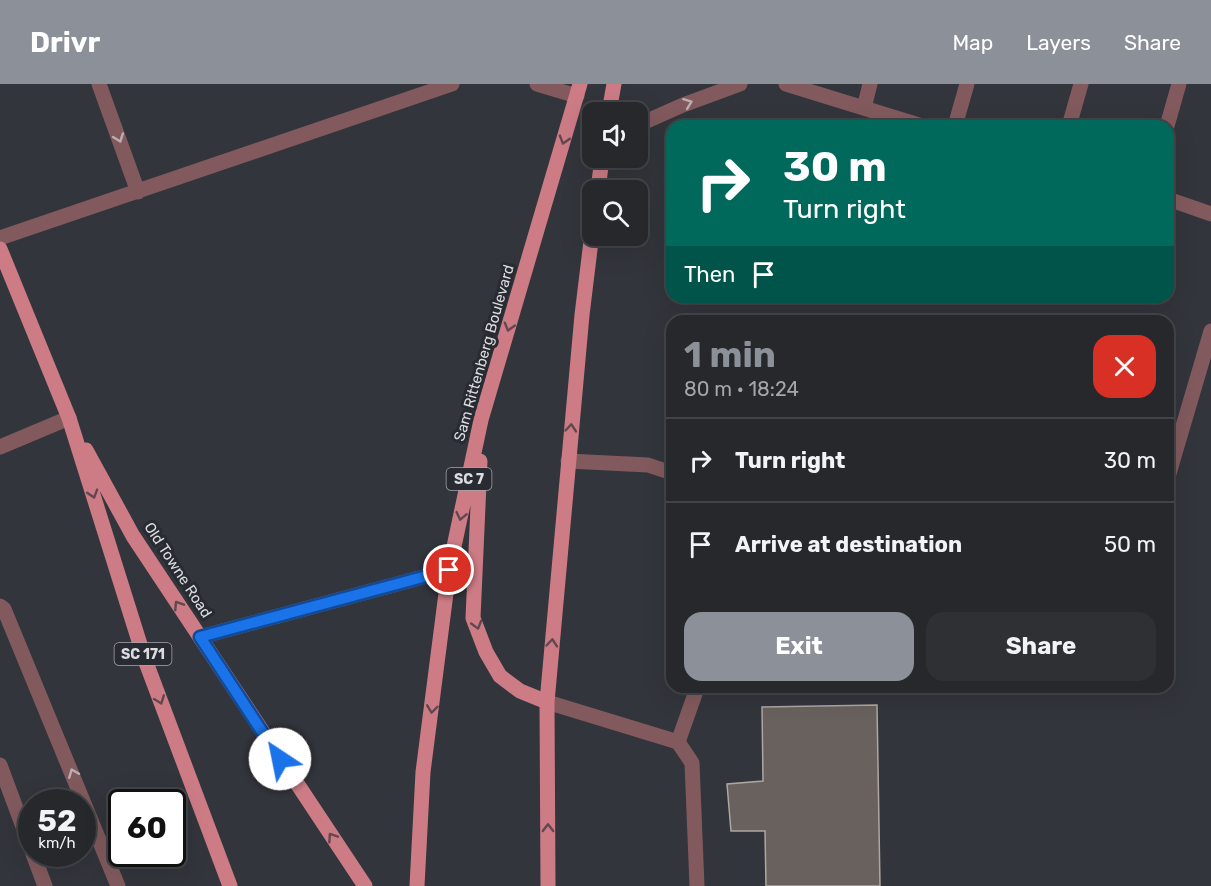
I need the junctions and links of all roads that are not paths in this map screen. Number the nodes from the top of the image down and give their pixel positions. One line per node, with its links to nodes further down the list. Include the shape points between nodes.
1 (99, 84): 19 (street, one-way to 19)
2 (453, 84): 19 (street)
3 (537, 84): 11 (street)
4 (614, 84): 12 (main road)
5 (740, 84): 18 (street, one-way to 5)
6 (786, 84): 13 (street)
7 (870, 84): 13 (street)
8 (968, 84): 15 (street)
9 (1081, 84): 16 (street)
10 (1179, 84): 17 (street)
11 (579, 90): 27 (main road, Sam Rittenberg Boulevard / SC 7, one-way to 27)
12 (611, 102)
13 (864, 108): 14 (street)
14 (903, 120)
15 (957, 120)
16 (1071, 120)
17 (1169, 120)
18 (648, 121)
19 (138, 192): 22 (street)
20 (1174, 201): 21 (street)
21 (1211, 214)
22 (0, 238)
23 (590, 246): 30 (main road, one-way to 23)
24 (0, 249): 26 (main road, Old Towne Road / SC 171)
25 (1211, 331): 29 (street)
26 (69, 418): 28 (street); 34 (main road, Old Towne Road / SC 171, one-way to 26, via 133,537); 43 (main road, Old Towne Road / SC 171, one-way to 43, via 144,657)
27 (482, 420): 32 (main road, Sam Rittenberg Boulevard / SC 7, one-way to 32); 36 (main road, one-way to 36, via 474,618 500,676 520,691)
28 (0, 447)
29 (1174, 457)
30 (568, 462): 31 (street, via 648,465); 36 (main road, one-way to 30)
31 (666, 471)
32 (449, 570): 34 (street); 45 (main road, Sam Rittenberg Boulevard / SC 7, one-way to 45, via 423,772)
33 (0, 606): 42 (street, one-way to 33)
34 (200, 637): 44 (main road, Old Towne Road / SC 171, one-way to 34)
35 (695, 693): 37 (street)
36 (548, 702): 37 (street); 46 (main road, one-way to 36)
37 (678, 742): 47 (street, via 692,763)
38 (0, 765): 39 (street)
39 (18, 814)
40 (38, 867): 41 (street)
41 (45, 886)
42 (118, 886)
43 (230, 886)
44 (365, 886)
45 (417, 886)
46 (548, 886)
47 (697, 886)

